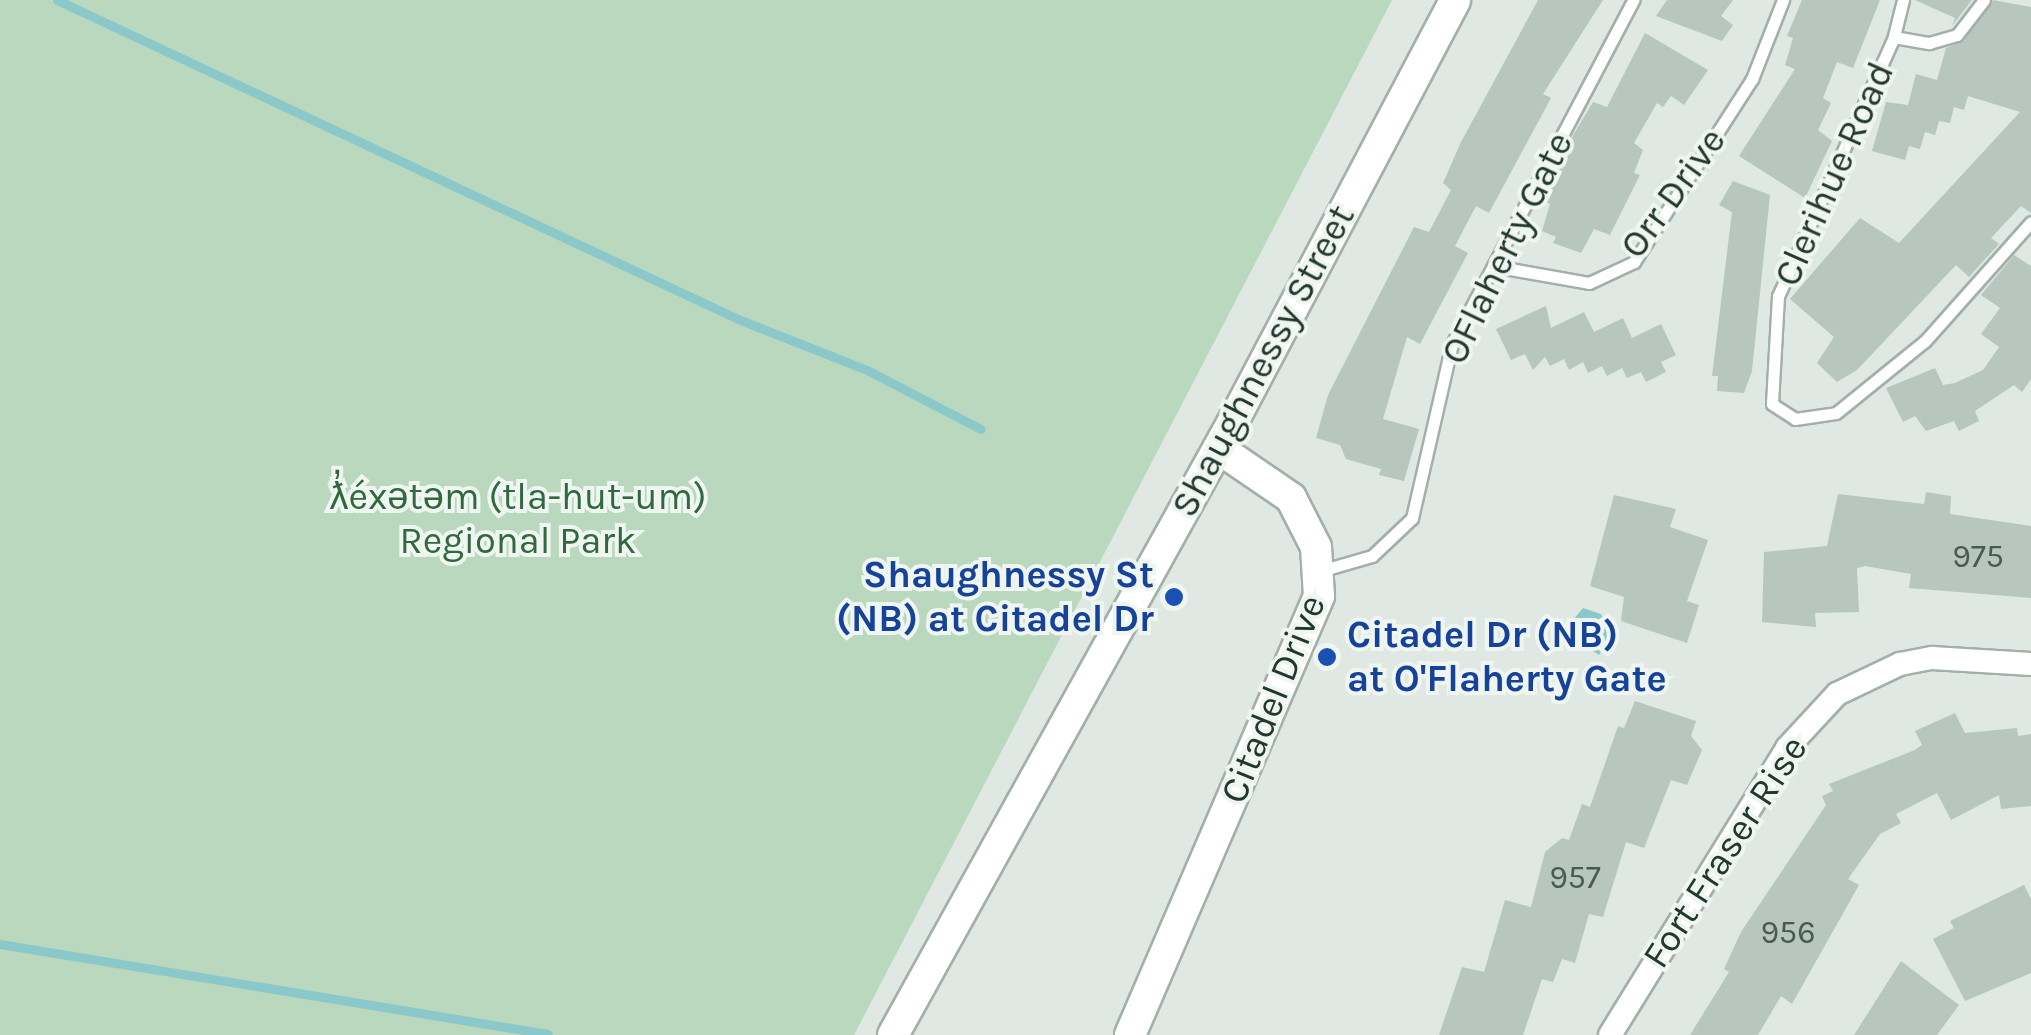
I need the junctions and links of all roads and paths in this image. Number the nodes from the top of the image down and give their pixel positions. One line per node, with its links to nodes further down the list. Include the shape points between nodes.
1 (1455, 0): 9 (main road, Shaughnessy Street)
2 (1633, 0): 8 (lane, OFlaherty Gate)
3 (1782, 0): 8 (lane, Orr Drive, via 1752,79 1634,262 1589,283)
4 (1904, 0): 6 (lane, Clerihue Road)
5 (1984, 0): 6 (lane, Clerihue Road, via 1957,35 1929,44)
6 (1894, 37): 7 (lane, Clerihue Road, via 1778,296 1772,404 1795,419 1836,414 1925,340)
7 (2031, 222)
8 (1492, 266): 10 (lane, OFlaherty Gate, via 1452,344 1412,518 1372,556)
9 (1218, 448): 10 (main road, Citadel Drive, via 1292,498); 12 (main road, Shaughnessy Street)
10 (1320, 571): 13 (main road, Citadel Drive, via 1312,621)
11 (2031, 664): 14 (street, Fort Fraser Rise, via 1962,656 1900,664 1825,706 1767,778)
12 (893, 1035)
13 (1130, 1035)
14 (1610, 1035)

